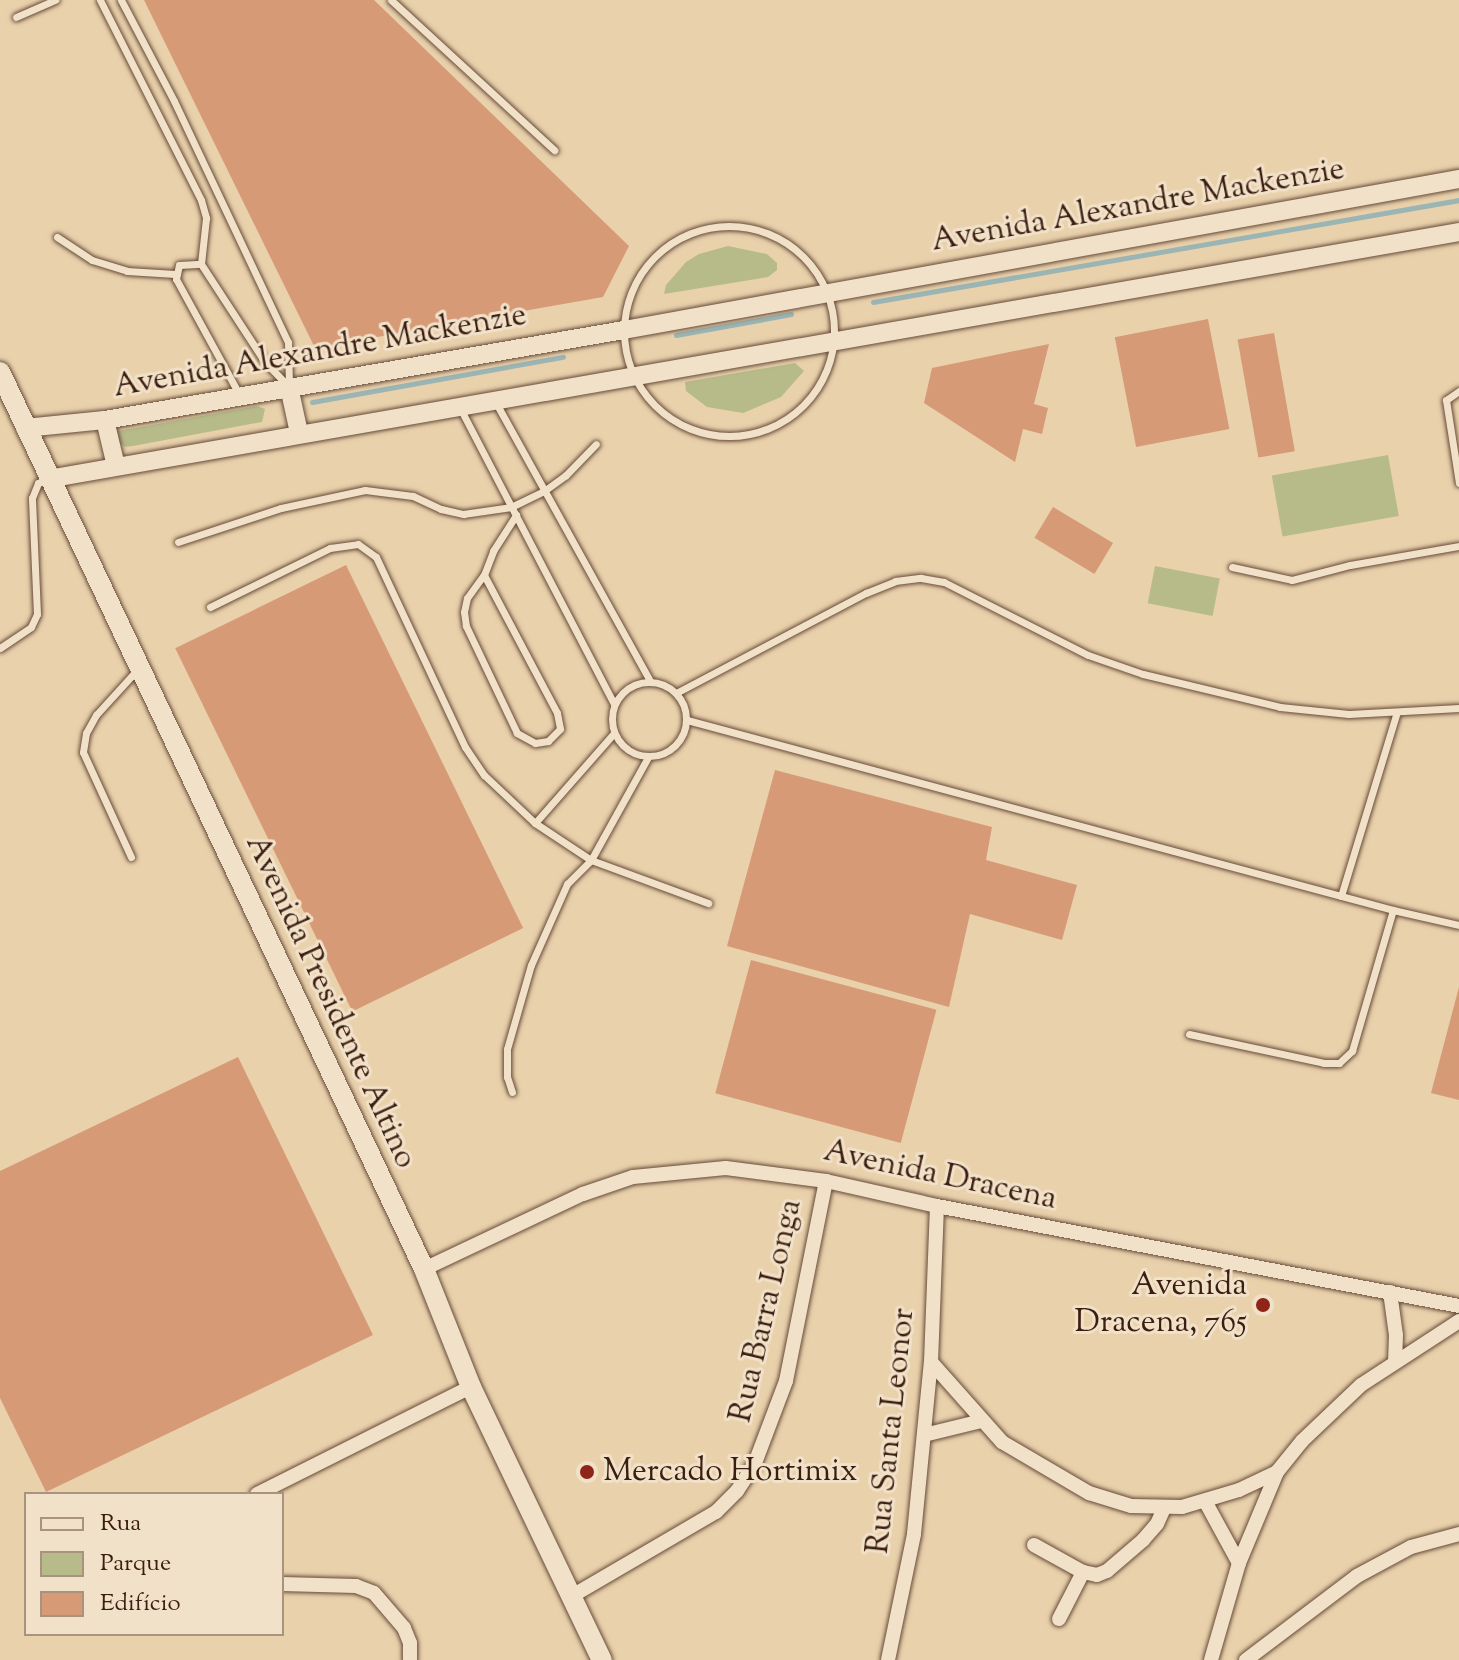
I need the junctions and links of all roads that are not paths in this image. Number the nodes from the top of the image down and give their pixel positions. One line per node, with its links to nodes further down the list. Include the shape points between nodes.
1 (55, 0): 5 (lane)
2 (100, 0): 10 (lane, via 201,200 206,218)
3 (121, 0): 17 (lane, via 288,342)
4 (391, 0): 6 (lane)
5 (16, 17)
6 (554, 150)
7 (1459, 179): 12 (street, Avenida Alexandre Mackenzie)
8 (1459, 232): 14 (street)
9 (57, 237): 11 (lane, via 92,260 127,271)
10 (201, 264): 11 (lane, via 179,265); 17 (lane, via 265,362)
11 (175, 274): 19 (lane)
12 (827, 292): 13 (street, Avenida Alexandre Mackenzie); 13 (lane, via 806,259 774,236 736,227 710,228 685,236 653,259 632,292); 14 (lane)
13 (624, 330): 16 (lane); 17 (street, Avenida Alexandre Mackenzie)
14 (835, 340): 16 (street); 16 (lane, via 828,368 805,405 755,433 726,436 684,426 660,410)
15 (0, 372): 23 (main road, Avenida Presidente Altino)
16 (634, 375): 20 (street)
17 (289, 387): 19 (street, Avenida Alexandre Mackenzie); 25 (street)
18 (1459, 391): 24 (lane, via 1446,400)
19 (240, 396): 22 (street, Avenida Alexandre Mackenzie)
20 (494, 400): 21 (street); 31 (lane)
21 (458, 406): 25 (street); 32 (lane)
22 (105, 420): 23 (street, Avenida Alexandre Mackenzie); 27 (street)
23 (25, 428): 29 (main road, Avenida Presidente Altino)
24 (1455, 432): 28 (lane)
25 (299, 433): 27 (street)
26 (596, 444): 31 (lane)
27 (116, 466): 29 (street)
28 (1458, 469): 30 (lane)
29 (48, 479): 39 (lane, via 38,483 32,498 37,614 31,627); 40 (main road, Avenida Presidente Altino)
30 (1459, 483)
31 (544, 491): 32 (lane); 41 (lane)
32 (511, 507): 33 (lane); 34 (lane, via 463,514 413,496 365,490 281,508)
33 (516, 515): 37 (lane); 43 (lane)
34 (178, 542)
35 (1459, 546): 36 (lane, via 1292,580)
36 (1232, 567)
37 (484, 575): 37 (lane, via 467,598 466,626 517,733 535,743 548,741 560,729 557,713)
38 (210, 607): 49 (lane, via 330,548 358,544 376,557 465,747 484,775)
39 (0, 648)
40 (138, 668): 50 (lane, via 96,715 83,752); 60 (main road, Avenida Presidente Altino)
41 (650, 681): 42 (lane); 43 (lane, via 622,692)
42 (676, 693): 45 (lane, via 866,593 921,578 944,582 1088,655 1143,674 1280,707 1349,714); 46 (lane)
43 (614, 704): 47 (lane)
44 (1459, 708): 45 (lane)
45 (1397, 712): 52 (lane)
46 (687, 720): 48 (lane, via 676,746); 52 (lane)
47 (614, 733): 48 (lane, via 634,754); 49 (lane)
48 (648, 757): 51 (lane)
49 (535, 823): 51 (lane)
50 (131, 857)
51 (591, 860): 53 (lane); 57 (lane, via 567,884 531,965 507,1049)
52 (1341, 896): 54 (lane)
53 (708, 903)
54 (1393, 910): 55 (lane); 56 (lane, via 1352,1051 1339,1063)
55 (1459, 925)
56 (1189, 1034)
57 (512, 1092)
58 (826, 1181): 59 (street, Avenida Dracena); 60 (street, Avenida Dracena, via 726,1168 633,1177 583,1194); 78 (street, Rua Barra Longa, via 786,1381 755,1463 716,1512)
59 (937, 1206): 61 (street, Avenida Dracena); 64 (street, Rua Santa Leonor)
60 (424, 1269): 66 (main road, Avenida Presidente Altino)
61 (1390, 1292): 62 (street, Avenida Dracena); 65 (street)
62 (1459, 1306)
63 (1459, 1321): 65 (street)
64 (931, 1362): 67 (street); 68 (street, Rua Santa Leonor)
65 (1395, 1362): 69 (street, via 1338,1404)
66 (471, 1387): 70 (street); 78 (main road, Avenida Presidente Altino)
67 (981, 1421): 68 (street); 72 (street, via 1002,1442 1089,1493 1131,1506)
68 (924, 1435): 82 (street, Rua Santa Leonor, via 914,1534)
69 (1277, 1472): 71 (street); 75 (street)
70 (261, 1492)
71 (1205, 1501): 72 (street); 75 (street)
72 (1164, 1508): 76 (street, via 1143,1540 1107,1571)
73 (1459, 1534): 84 (street, via 1411,1547 1357,1576)
74 (1034, 1545): 76 (street)
75 (1239, 1563): 83 (street)
76 (1083, 1572): 79 (street)
77 (284, 1584): 80 (street, via 356,1586 374,1593 404,1628)
78 (572, 1596): 81 (main road, Avenida Presidente Altino)
79 (1059, 1619)
80 (410, 1660)
81 (602, 1660)
82 (888, 1660)
83 (1211, 1660)
84 (1246, 1660)

